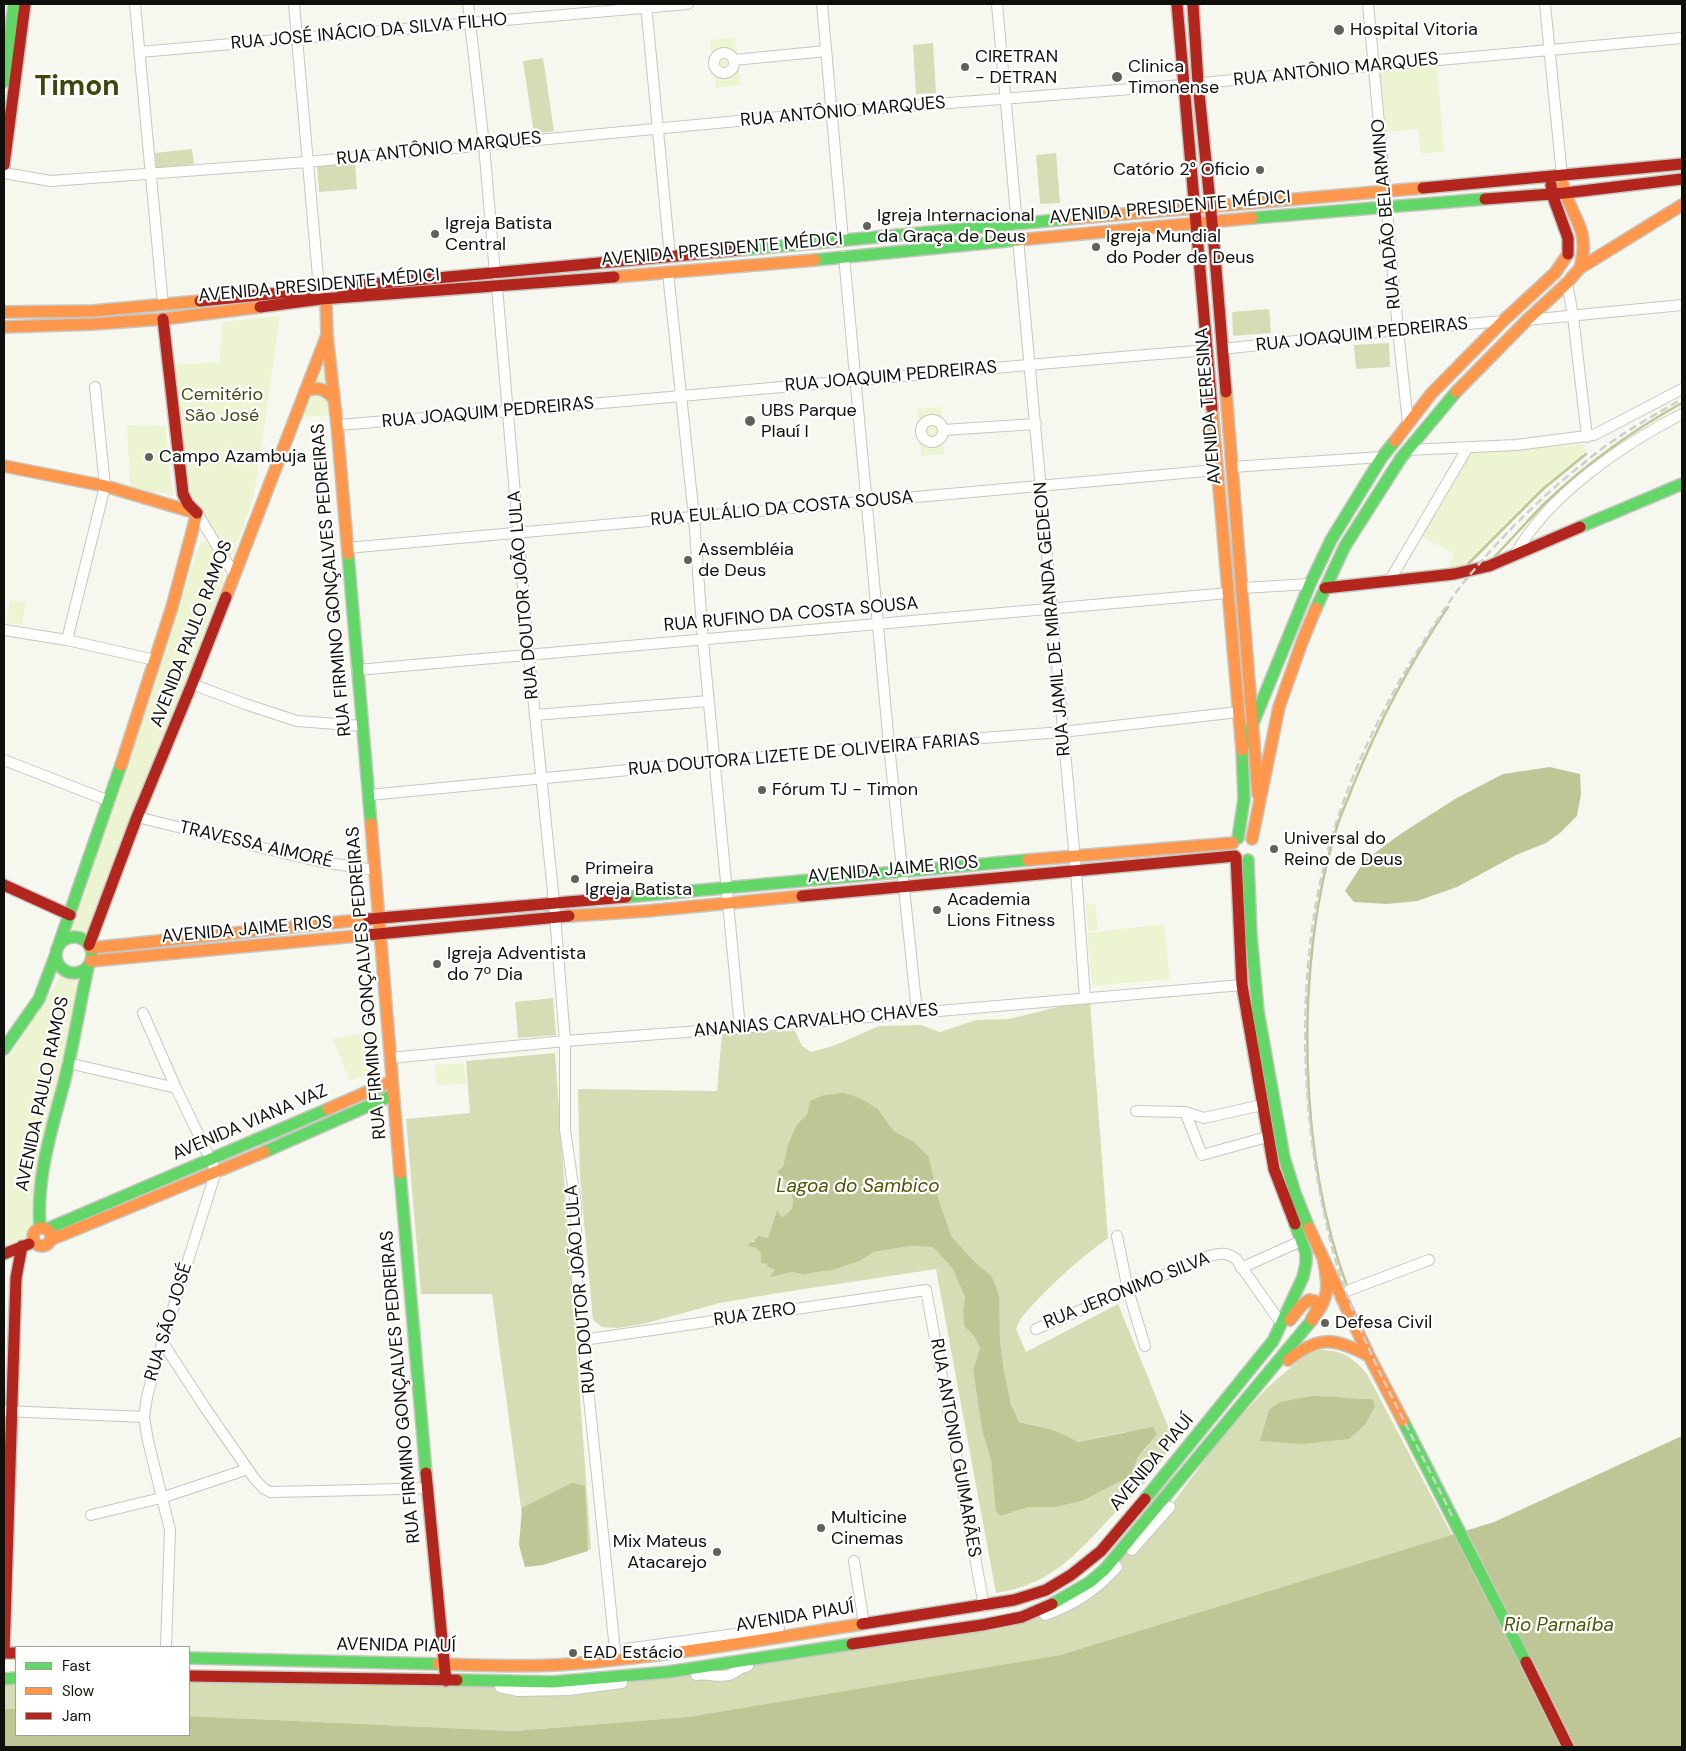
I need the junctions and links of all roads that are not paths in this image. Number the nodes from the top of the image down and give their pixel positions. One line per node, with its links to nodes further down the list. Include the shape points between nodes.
1 (14, 4): 14 (main road)
2 (25, 4): 14 (main road)
3 (135, 4): 20 (street)
4 (294, 4): 16 (street)
5 (468, 4): 15 (street)
6 (688, 4): 13 (street, RUA JOSÉ INÁCIO DA SILVA FILHO)
7 (822, 4): 19 (street)
8 (997, 4): 26 (street)
9 (1177, 4): 25 (main road, AVENIDA TERESINA)
10 (1193, 4): 24 (main road, AVENIDA TERESINA)
11 (1368, 4): 22 (street, RUA ADÃO BELARMINO)
12 (1544, 4): 18 (street)
13 (646, 6): 15 (street, RUA JOSÉ INÁCIO DA SILVA FILHO); 29 (street)
14 (17, 23): 23 (main road); 27 (main road)
15 (470, 23): 16 (street, RUA JOSÉ INÁCIO DA SILVA FILHO); 30 (street)
16 (297, 38): 20 (street, RUA JOSÉ INÁCIO DA SILVA FILHO); 31 (street)
17 (1682, 38): 18 (street, RUA ANTÔNIO MARQUES)
18 (1549, 50): 22 (street, RUA ANTÔNIO MARQUES); 36 (street)
19 (826, 51): 21 (street); 28 (street)
20 (140, 52): 35 (street)
21 (734, 60)
22 (1373, 66): 24 (street, RUA ANTÔNIO MARQUES); 39 (street, RUA ADÃO BELARMINO)
23 (4, 82)
24 (1198, 83): 25 (street, RUA ANTÔNIO MARQUES); 42 (main road, AVENIDA TERESINA)
25 (1183, 85): 26 (street, RUA ANTÔNIO MARQUES); 45 (main road, AVENIDA TERESINA)
26 (1005, 98): 28 (street, RUA ANTÔNIO MARQUES); 49 (street)
27 (7, 112): 33 (main road)
28 (832, 112): 29 (street, RUA ANTÔNIO MARQUES); 51 (street)
29 (658, 129): 30 (street, RUA ANTÔNIO MARQUES); 55 (street)
30 (484, 145): 31 (street, RUA ANTÔNIO MARQUES); 59 (street)
31 (308, 162): 35 (street, RUA ANTÔNIO MARQUES); 63 (street)
32 (1682, 164): 36 (main road, AVENIDA PRESIDENTE MÉDICI)
33 (4, 165)
34 (4, 173): 35 (street, RUA ANTÔNIO MARQUES, via 51,182)
35 (151, 174): 67 (street)
36 (1562, 176): 37 (main road, AVENIDA PRESIDENTE MÉDICI); 40 (main road)
37 (1550, 177): 39 (main road, AVENIDA PRESIDENTE MÉDICI); 41 (main road)
38 (1682, 179): 40 (main road, AVENIDA PRESIDENTE MÉDICI)
39 (1385, 192): 42 (main road, AVENIDA PRESIDENTE MÉDICI); 44 (street, RUA ADÃO BELARMINO)
40 (1565, 193): 41 (main road, AVENIDA PRESIDENTE MÉDICI); 57 (main road, via 1584,233 1584,257)
41 (1552, 194): 44 (main road, AVENIDA PRESIDENTE MÉDICI); 71 (main road, via 1566,229 1570,253 1564,263)
42 (1210, 206): 45 (main road, AVENIDA PRESIDENTE MÉDICI); 47 (main road, AVENIDA TERESINA)
43 (1682, 206): 57 (main road)
44 (1387, 207): 47 (main road, AVENIDA PRESIDENTE MÉDICI); 79 (street, RUA ADÃO BELARMINO)
45 (1195, 208): 46 (main road, AVENIDA PRESIDENTE MÉDICI); 48 (main road, AVENIDA TERESINA)
46 (1100, 217): 49 (main road, AVENIDA PRESIDENTE MÉDICI); 50 (main road)
47 (1212, 221): 48 (main road, AVENIDA PRESIDENTE MÉDICI); 81 (main road, AVENIDA TERESINA)
48 (1196, 222): 50 (main road, AVENIDA PRESIDENTE MÉDICI); 82 (main road, AVENIDA TERESINA)
49 (1017, 225): 51 (main road, AVENIDA PRESIDENTE MÉDICI)
50 (1101, 232): 52 (main road, AVENIDA PRESIDENTE MÉDICI)
51 (843, 240): 53 (main road, AVENIDA PRESIDENTE MÉDICI)
52 (1018, 240): 54 (main road, AVENIDA PRESIDENTE MÉDICI); 83 (street, RUA JAMIL DE MIRANDA GEDEON)
53 (737, 250): 55 (main road, AVENIDA PRESIDENTE MÉDICI); 56 (main road)
54 (844, 256): 56 (main road, AVENIDA PRESIDENTE MÉDICI); 84 (street)
55 (670, 257): 59 (main road, AVENIDA PRESIDENTE MÉDICI)
56 (738, 266): 58 (main road, AVENIDA PRESIDENTE MÉDICI)
57 (1580, 268): 61 (main road)
58 (668, 273): 62 (main road, AVENIDA PRESIDENTE MÉDICI); 88 (street)
59 (495, 274): 60 (main road, AVENIDA PRESIDENTE MÉDICI)
60 (409, 282): 63 (main road, AVENIDA PRESIDENTE MÉDICI); 64 (main road)
61 (1567, 283): 73 (street); 75 (main road)
62 (497, 287): 64 (main road, AVENIDA PRESIDENTE MÉDICI); 90 (street, RUA DOUTOR JOÃO LULA)
63 (319, 289): 66 (main road, AVENIDA PRESIDENTE MÉDICI)
64 (410, 294): 65 (main road, AVENIDA PRESIDENTE MÉDICI)
65 (326, 299): 72 (main road, AVENIDA PRESIDENTE MÉDICI); 80 (main road, RUA FIRMINO GONÇALVES PEDREIRAS)
66 (209, 300): 67 (main road, AVENIDA PRESIDENTE MÉDICI); 72 (main road)
67 (163, 305): 69 (main road, AVENIDA PRESIDENTE MÉDICI)
68 (1682, 306): 73 (street)
69 (93, 311): 70 (main road, AVENIDA PRESIDENTE MÉDICI); 77 (main road)
70 (4, 312)
71 (1513, 313): 75 (street); 76 (main road)
72 (211, 314): 74 (main road, AVENIDA PRESIDENTE MÉDICI)
73 (1573, 316): 75 (street); 98 (street)
74 (163, 319): 77 (main road, AVENIDA PRESIDENTE MÉDICI); 109 (main road, via 183,494)
75 (1527, 320): 100 (main road, via 1447,401)
76 (1503, 321): 79 (street, RUA JOAQUIM PEDREIRAS); 94 (main road, via 1431,394)
77 (94, 324): 78 (main road, AVENIDA PRESIDENTE MÉDICI)
78 (4, 327)
79 (1398, 330): 81 (street, RUA JOAQUIM PEDREIRAS); 94 (street, RUA ADÃO BELARMINO)
80 (327, 335): 87 (main road, AVENIDA PAULO RAMOS); 89 (main road, RUA FIRMINO GONÇALVES PEDREIRAS)
81 (1222, 349): 92 (main road, AVENIDA TERESINA)
82 (1207, 350): 83 (street, RUA JOAQUIM PEDREIRAS); 93 (main road, AVENIDA TERESINA)
83 (1030, 364): 84 (street, RUA JOAQUIM PEDREIRAS); 95 (street, RUA JAMIL DE MIRANDA GEDEON)
84 (855, 380): 88 (street, RUA JOAQUIM PEDREIRAS); 108 (street)
85 (95, 387): 106 (street)
86 (1682, 389): 98 (street)
87 (305, 391): 89 (main road, via 316,386); 118 (main road, AVENIDA PAULO RAMOS)
88 (682, 396): 90 (street, RUA JOAQUIM PEDREIRAS); 110 (street)
89 (334, 398): 96 (main road, RUA FIRMINO GONÇALVES PEDREIRAS)
90 (508, 412): 96 (street, RUA JOAQUIM PEDREIRAS); 111 (street, RUA DOUTOR JOÃO LULA)
91 (1682, 414): 117 (street, via 1638,438 1568,491 1534,525)
92 (1229, 422): 93 (main road); 103 (main road, AVENIDA TERESINA)
93 (1213, 423): 104 (main road, AVENIDA TERESINA)
94 (1408, 423): 101 (main road)
95 (1036, 424): 97 (street); 107 (street, RUA JAMIL DE MIRANDA GEDEON)
96 (337, 425): 116 (main road, RUA FIRMINO GONÇALVES PEDREIRAS)
97 (943, 430)
98 (1587, 437): 99 (street)
99 (1468, 447): 100 (street); 119 (street)
100 (1407, 450): 122 (main road, via 1345,546)
101 (1382, 457): 103 (street); 120 (main road, via 1331,540)
102 (4, 466): 106 (main road)
103 (1232, 467): 113 (main road, AVENIDA TERESINA)
104 (1217, 470): 107 (street, RUA EULÁLIO DA COSTA SOUSA); 115 (main road, AVENIDA TERESINA)
105 (1682, 484): 117 (main road)
106 (105, 486): 109 (main road); 128 (street)
107 (1041, 486): 108 (street, RUA EULÁLIO DA COSTA SOUSA); 124 (street, RUA JAMIL DE MIRANDA GEDEON)
108 (866, 501): 110 (street, RUA EULÁLIO DA COSTA SOUSA); 125 (street)
109 (197, 513): 112 (street); 114 (main road)
110 (694, 518): 111 (street, RUA EULÁLIO DA COSTA SOUSA); 129 (street)
111 (518, 532): 116 (street, RUA EULÁLIO DA COSTA SOUSA); 131 (street, RUA DOUTOR JOÃO LULA)
112 (211, 535): 114 (street, AVENIDA PAULO RAMOS, via 197,536); 118 (street)
113 (1239, 546): 115 (main road); 121 (main road, AVENIDA TERESINA)
114 (189, 547): 132 (main road, AVENIDA PAULO RAMOS)
115 (1224, 547): 123 (main road, AVENIDA TERESINA)
116 (347, 548): 133 (main road, RUA FIRMINO GONÇALVES PEDREIRAS)
117 (1515, 555): 119 (main road, via 1473,570)
118 (234, 574): 134 (main road, AVENIDA PAULO RAMOS)
119 (1390, 580): 122 (main road)
120 (1310, 584): 121 (street); 127 (main road)
121 (1242, 588): 138 (main road, AVENIDA TERESINA)
122 (1325, 588): 130 (main road)
123 (1228, 593): 124 (street, RUA RUFINO DA COSTA SOUSA); 136 (main road, AVENIDA TERESINA)
124 (1052, 608): 125 (street, RUA RUFINO DA COSTA SOUSA); 140 (street, RUA JAMIL DE MIRANDA GEDEON)
125 (878, 625): 129 (street, RUA RUFINO DA COSTA SOUSA); 141 (street)
126 (4, 630): 128 (street)
127 (1289, 636): 130 (main road); 138 (main road)
128 (67, 640): 132 (street)
129 (703, 641): 131 (street, RUA RUFINO DA COSTA SOUSA); 135 (street)
130 (1302, 642): 148 (main road, via 1279,706)
131 (529, 656): 133 (street, RUA RUFINO DA COSTA SOUSA); 137 (street, RUA DOUTOR JOÃO LULA)
132 (155, 660): 147 (main road, AVENIDA PAULO RAMOS)
133 (357, 670): 139 (main road, RUA FIRMINO GONÇALVES PEDREIRAS)
134 (192, 684): 139 (street, via 297,720); 149 (main road, AVENIDA PAULO RAMOS)
135 (709, 701): 137 (street); 144 (street)
136 (1238, 712): 140 (street, RUA DOUTORA LIZETE DE OLIVEIRA FARIAS); 142 (main road, AVENIDA TERESINA)
137 (535, 715): 145 (street, RUA DOUTOR JOÃO LULA)
138 (1254, 722): 142 (main road); 148 (main road, AVENIDA TERESINA)
139 (362, 726): 146 (main road, RUA FIRMINO GONÇALVES PEDREIRAS)
140 (1062, 732): 141 (street, RUA DOUTORA LIZETE DE OLIVEIRA FARIAS); 152 (street, RUA JAMIL DE MIRANDA GEDEON)
141 (889, 745): 144 (street, RUA DOUTORA LIZETE DE OLIVEIRA FARIAS); 155 (street)
142 (1242, 750): 150 (main road, AVENIDA TERESINA, via 1244,800)
143 (4, 760): 147 (street)
144 (715, 763): 145 (street, RUA DOUTORA LIZETE DE OLIVEIRA FARIAS); 158 (street)
145 (541, 779): 146 (street, RUA DOUTORA LIZETE DE OLIVEIRA FARIAS); 161 (street, RUA DOUTOR JOÃO LULA)
146 (369, 795): 154 (main road, RUA FIRMINO GONÇALVES PEDREIRAS)
147 (110, 801): 165 (main road, AVENIDA PAULO RAMOS)
148 (1259, 805): 151 (main road)
149 (137, 817): 154 (street, TRAVESSA AIMORÉ, via 304,858); 173 (main road, AVENIDA PAULO RAMOS)
150 (1235, 841): 151 (main road, via 1245,836); 152 (main road, AVENIDA JAIME RIOS); 153 (main road, via 1232,850)
151 (1253, 850): 153 (main road, via 1242,860); 204 (main road, via 1251,935 1258,1011 1284,1157 1295,1193)
152 (1075, 855): 155 (main road, AVENIDA JAIME RIOS); 156 (street, RUA JAMIL DE MIRANDA GEDEON)
153 (1235, 857): 156 (main road, AVENIDA JAIME RIOS); 177 (main road)
154 (375, 870): 167 (main road, RUA FIRMINO GONÇALVES PEDREIRAS)
155 (903, 870): 158 (main road, AVENIDA JAIME RIOS); 159 (street)
156 (1076, 871): 159 (main road, AVENIDA JAIME RIOS); 178 (street, RUA JAMIL DE MIRANDA GEDEON)
157 (4, 885): 165 (main road)
158 (727, 886): 160 (main road, AVENIDA JAIME RIOS); 162 (street)
159 (905, 887): 162 (main road, AVENIDA JAIME RIOS); 179 (street)
160 (645, 895): 161 (main road, AVENIDA JAIME RIOS); 163 (main road)
161 (554, 902): 164 (main road, AVENIDA JAIME RIOS); 166 (street)
162 (729, 903): 163 (main road, AVENIDA JAIME RIOS); 181 (street)
163 (647, 910): 166 (main road, AVENIDA JAIME RIOS)
164 (468, 911): 167 (main road, AVENIDA JAIME RIOS); 168 (main road)
165 (70, 915): 174 (main road, AVENIDA PAULO RAMOS)
166 (555, 917): 168 (main road, AVENIDA JAIME RIOS); 182 (street, RUA DOUTOR JOÃO LULA)
167 (378, 918): 169 (main road, AVENIDA JAIME RIOS); 170 (main road, RUA FIRMINO GONÇALVES PEDREIRAS)
168 (469, 926): 170 (main road, AVENIDA JAIME RIOS)
169 (286, 928): 171 (main road, AVENIDA JAIME RIOS); 172 (main road)
170 (380, 935): 172 (main road, AVENIDA JAIME RIOS); 184 (main road, RUA FIRMINO GONÇALVES PEDREIRAS)
171 (191, 938): 173 (main road, AVENIDA JAIME RIOS); 175 (main road)
172 (288, 944): 175 (main road, AVENIDA JAIME RIOS)
173 (90, 946): 174 (main road, via 83,938 74,936 66,938); 176 (main road)
174 (57, 949): 176 (main road, via 59,966 67,972 78,973); 183 (main road, via 39,999)
175 (193, 953): 176 (main road, AVENIDA JAIME RIOS)
176 (89, 964): 185 (main road, AVENIDA PAULO RAMOS)
177 (1242, 985): 178 (street, ANANIAS CARVALHO CHAVES); 189 (main road)
178 (1085, 998): 179 (street, ANANIAS CARVALHO CHAVES)
179 (917, 1012): 181 (street, ANANIAS CARVALHO CHAVES)
180 (143, 1013): 187 (street)
181 (740, 1028): 182 (street, ANANIAS CARVALHO CHAVES)
182 (565, 1041): 184 (street, ANANIAS CARVALHO CHAVES); 215 (street, RUA DOUTOR JOÃO LULA, via 566,1130 576,1206)
183 (4, 1049)
184 (390, 1058): 186 (main road, RUA FIRMINO GONÇALVES PEDREIRAS)
185 (68, 1062): 187 (street); 199 (main road, AVENIDA PAULO RAMOS, via 40,1179 38,1203)
186 (392, 1081): 188 (main road, RUA FIRMINO GONÇALVES PEDREIRAS); 192 (main road, AVENIDA VIANA VAZ)
187 (176, 1088): 195 (street)
188 (393, 1095): 194 (main road, AVENIDA VIANA VAZ); 224 (main road, RUA FIRMINO GONÇALVES PEDREIRAS)
189 (1262, 1105): 191 (street, via 1204,1118); 193 (main road)
190 (1136, 1111): 191 (street)
191 (1185, 1112): 193 (street, via 1202,1155)
192 (284, 1128): 194 (street); 195 (main road, AVENIDA VIANA VAZ)
193 (1267, 1137): 201 (main road, via 1276,1176)
194 (290, 1141): 196 (main road, AVENIDA VIANA VAZ)
195 (211, 1160): 196 (street); 197 (main road, AVENIDA VIANA VAZ)
196 (216, 1171): 198 (main road, AVENIDA VIANA VAZ); 217 (street, RUA SÃO JOSÉ)
197 (122, 1196): 198 (street); 199 (main road, AVENIDA VIANA VAZ)
198 (127, 1208): 199 (main road, AVENIDA VIANA VAZ)
199 (46, 1232): 202 (main road, via 34,1233 35,1242)
200 (1118, 1236): 210 (street)
201 (1301, 1240): 206 (main road); 207 (street)
202 (22, 1246): 203 (main road); 221 (main road, via 16,1278)
203 (4, 1254)
204 (1323, 1258): 208 (main road, AVENIDA PIAUÍ); 211 (main road)
205 (1429, 1260): 211 (street)
206 (1306, 1263): 208 (main road, via 1307,1277 1314,1283 1324,1279); 213 (main road, AVENIDA PIAUÍ, via 1299,1288)
207 (1241, 1268): 210 (street, RUA JERONIMO SILVA, via 1236,1259 1223,1253); 213 (street, RUA JERONIMO SILVA)
208 (1326, 1274): 212 (main road, AVENIDA PIAUÍ, via 1328,1295)
209 (926, 1290): 215 (street, RUA ZERO); 230 (street, RUA ANTONIO GUIMARÃES)
210 (1128, 1290): 214 (street, RUA JERONIMO SILVA); 218 (street)
211 (1339, 1294): 219 (main road)
212 (1311, 1320): 216 (main road, via 1318,1304 1309,1300); 220 (main road, AVENIDA PIAUÍ)
213 (1281, 1323): 216 (main road, AVENIDA PIAUÍ)
214 (1036, 1329)
215 (583, 1340): 237 (street, RUA DOUTOR JOÃO LULA)
216 (1273, 1341): 230 (main road, AVENIDA PIAUÍ, via 1101,1552 1069,1578 1037,1594)
217 (163, 1343): 222 (street, RUA SÃO JOSÉ); 223 (street)
218 (1145, 1346)
219 (1369, 1356): 220 (main road, AVENIDA PIAUÍ, via 1338,1342 1317,1342 1302,1348); 244 (main road)
220 (1255, 1390): 243 (main road, AVENIDA PIAUÍ, via 1105,1569 1077,1591 1022,1617 668,1672 553,1682)
221 (8, 1411): 222 (street); 228 (main road)
222 (144, 1417): 225 (street, RUA SÃO JOSÉ)
223 (248, 1469): 224 (street, via 270,1492); 225 (street)
224 (427, 1488): 238 (main road, RUA FIRMINO GONÇALVES PEDREIRAS)
225 (161, 1498): 227 (street); 233 (street, RUA SÃO JOSÉ, via 170,1538)
226 (1170, 1507): 241 (street, via 1105,1581 1082,1598 1032,1620 1001,1628 738,1668 731,1674 629,1681 569,1690)
227 (91, 1515)
228 (6, 1517): 235 (main road)
229 (854, 1562): 231 (street)
230 (984, 1606): 231 (main road, AVENIDA PIAUÍ)
231 (864, 1624): 237 (main road, AVENIDA PIAUÍ)
232 (779, 1628): 234 (street)
233 (166, 1646)
234 (626, 1649)
235 (4, 1653)
236 (190, 1658): 238 (main road, AVENIDA PIAUÍ)
237 (616, 1660): 239 (main road, AVENIDA PIAUÍ)
238 (444, 1664): 239 (main road, AVENIDA PIAUÍ); 242 (main road, RUA FIRMINO GONÇALVES PEDREIRAS)
239 (510, 1666): 243 (main road)
240 (190, 1676): 242 (main road, AVENIDA PIAUÍ)
241 (190, 1681)
242 (446, 1681): 243 (main road, AVENIDA PIAUÍ)
243 (509, 1682)
244 (1568, 1747)

